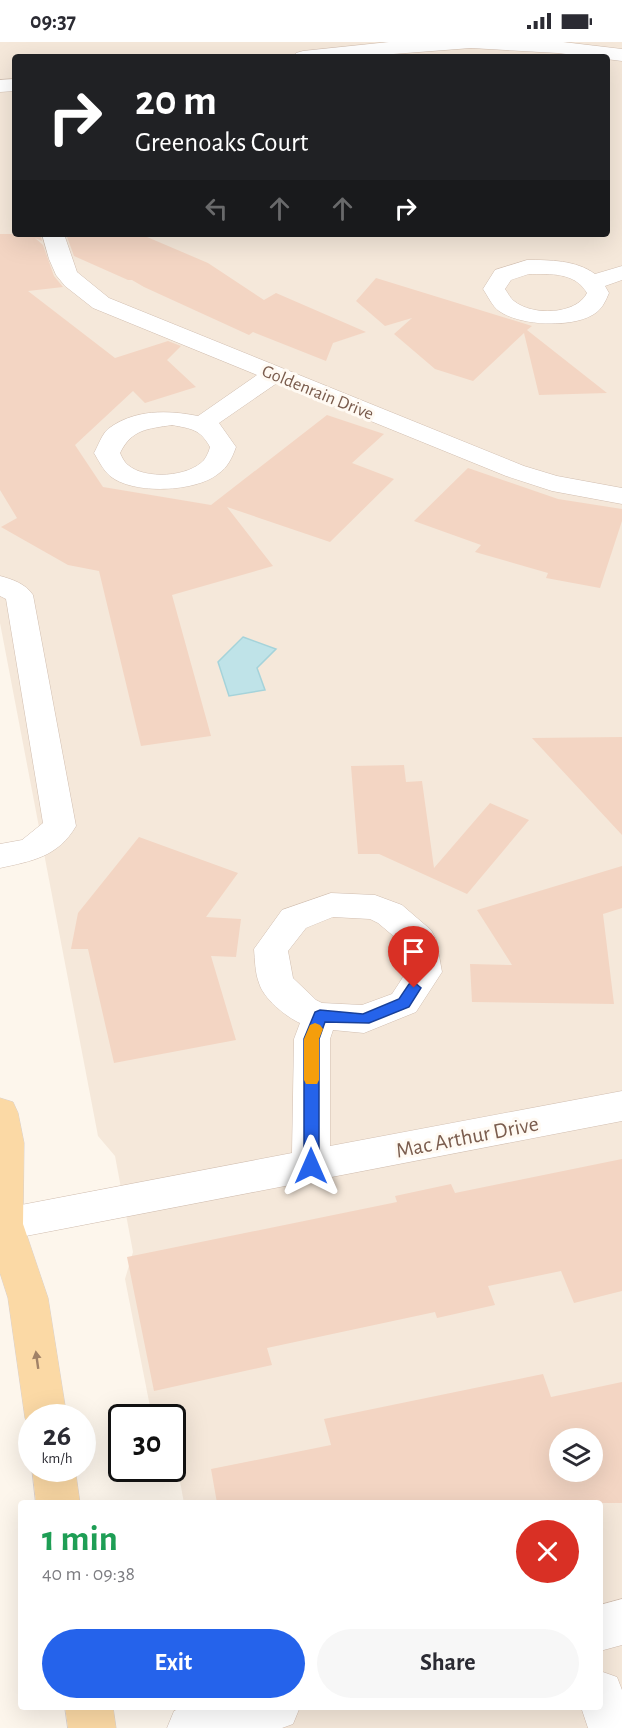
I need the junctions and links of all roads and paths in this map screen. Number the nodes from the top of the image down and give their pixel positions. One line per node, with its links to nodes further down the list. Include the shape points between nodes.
1 (485, 42): 2 (street); 3 (street)
2 (610, 50)
3 (334, 54)
4 (54, 237): 7 (street, Goldenrain Drive, via 60,264 70,282 101,303)
5 (622, 273): 6 (street)
6 (594, 282)
7 (274, 374): 8 (street); 9 (street, Goldenrain Drive, via 515,471 552,483)
8 (202, 424)
9 (622, 496)
10 (0, 584): 11 (street, via 19,595 60,826 32,850)
11 (0, 856)
12 (320, 1016): 15 (street, via 312,1039)
13 (622, 1106): 15 (street, Mac Arthur Drive)
14 (0, 1113): 16 (main road, via 5,1143)
15 (311, 1166): 16 (street, Mac Arthur Drive)
16 (2, 1224): 17 (main road, one-way to 16, via 28,1298)
17 (44, 1404)
18 (55, 1482): 19 (main road)
19 (58, 1500)
20 (622, 1622): 21 (street)
21 (603, 1627)
22 (603, 1702): 27 (street)
23 (89, 1710): 25 (main road)
24 (264, 1710): 26 (street)
25 (92, 1728)
26 (191, 1728)
27 (612, 1728)

